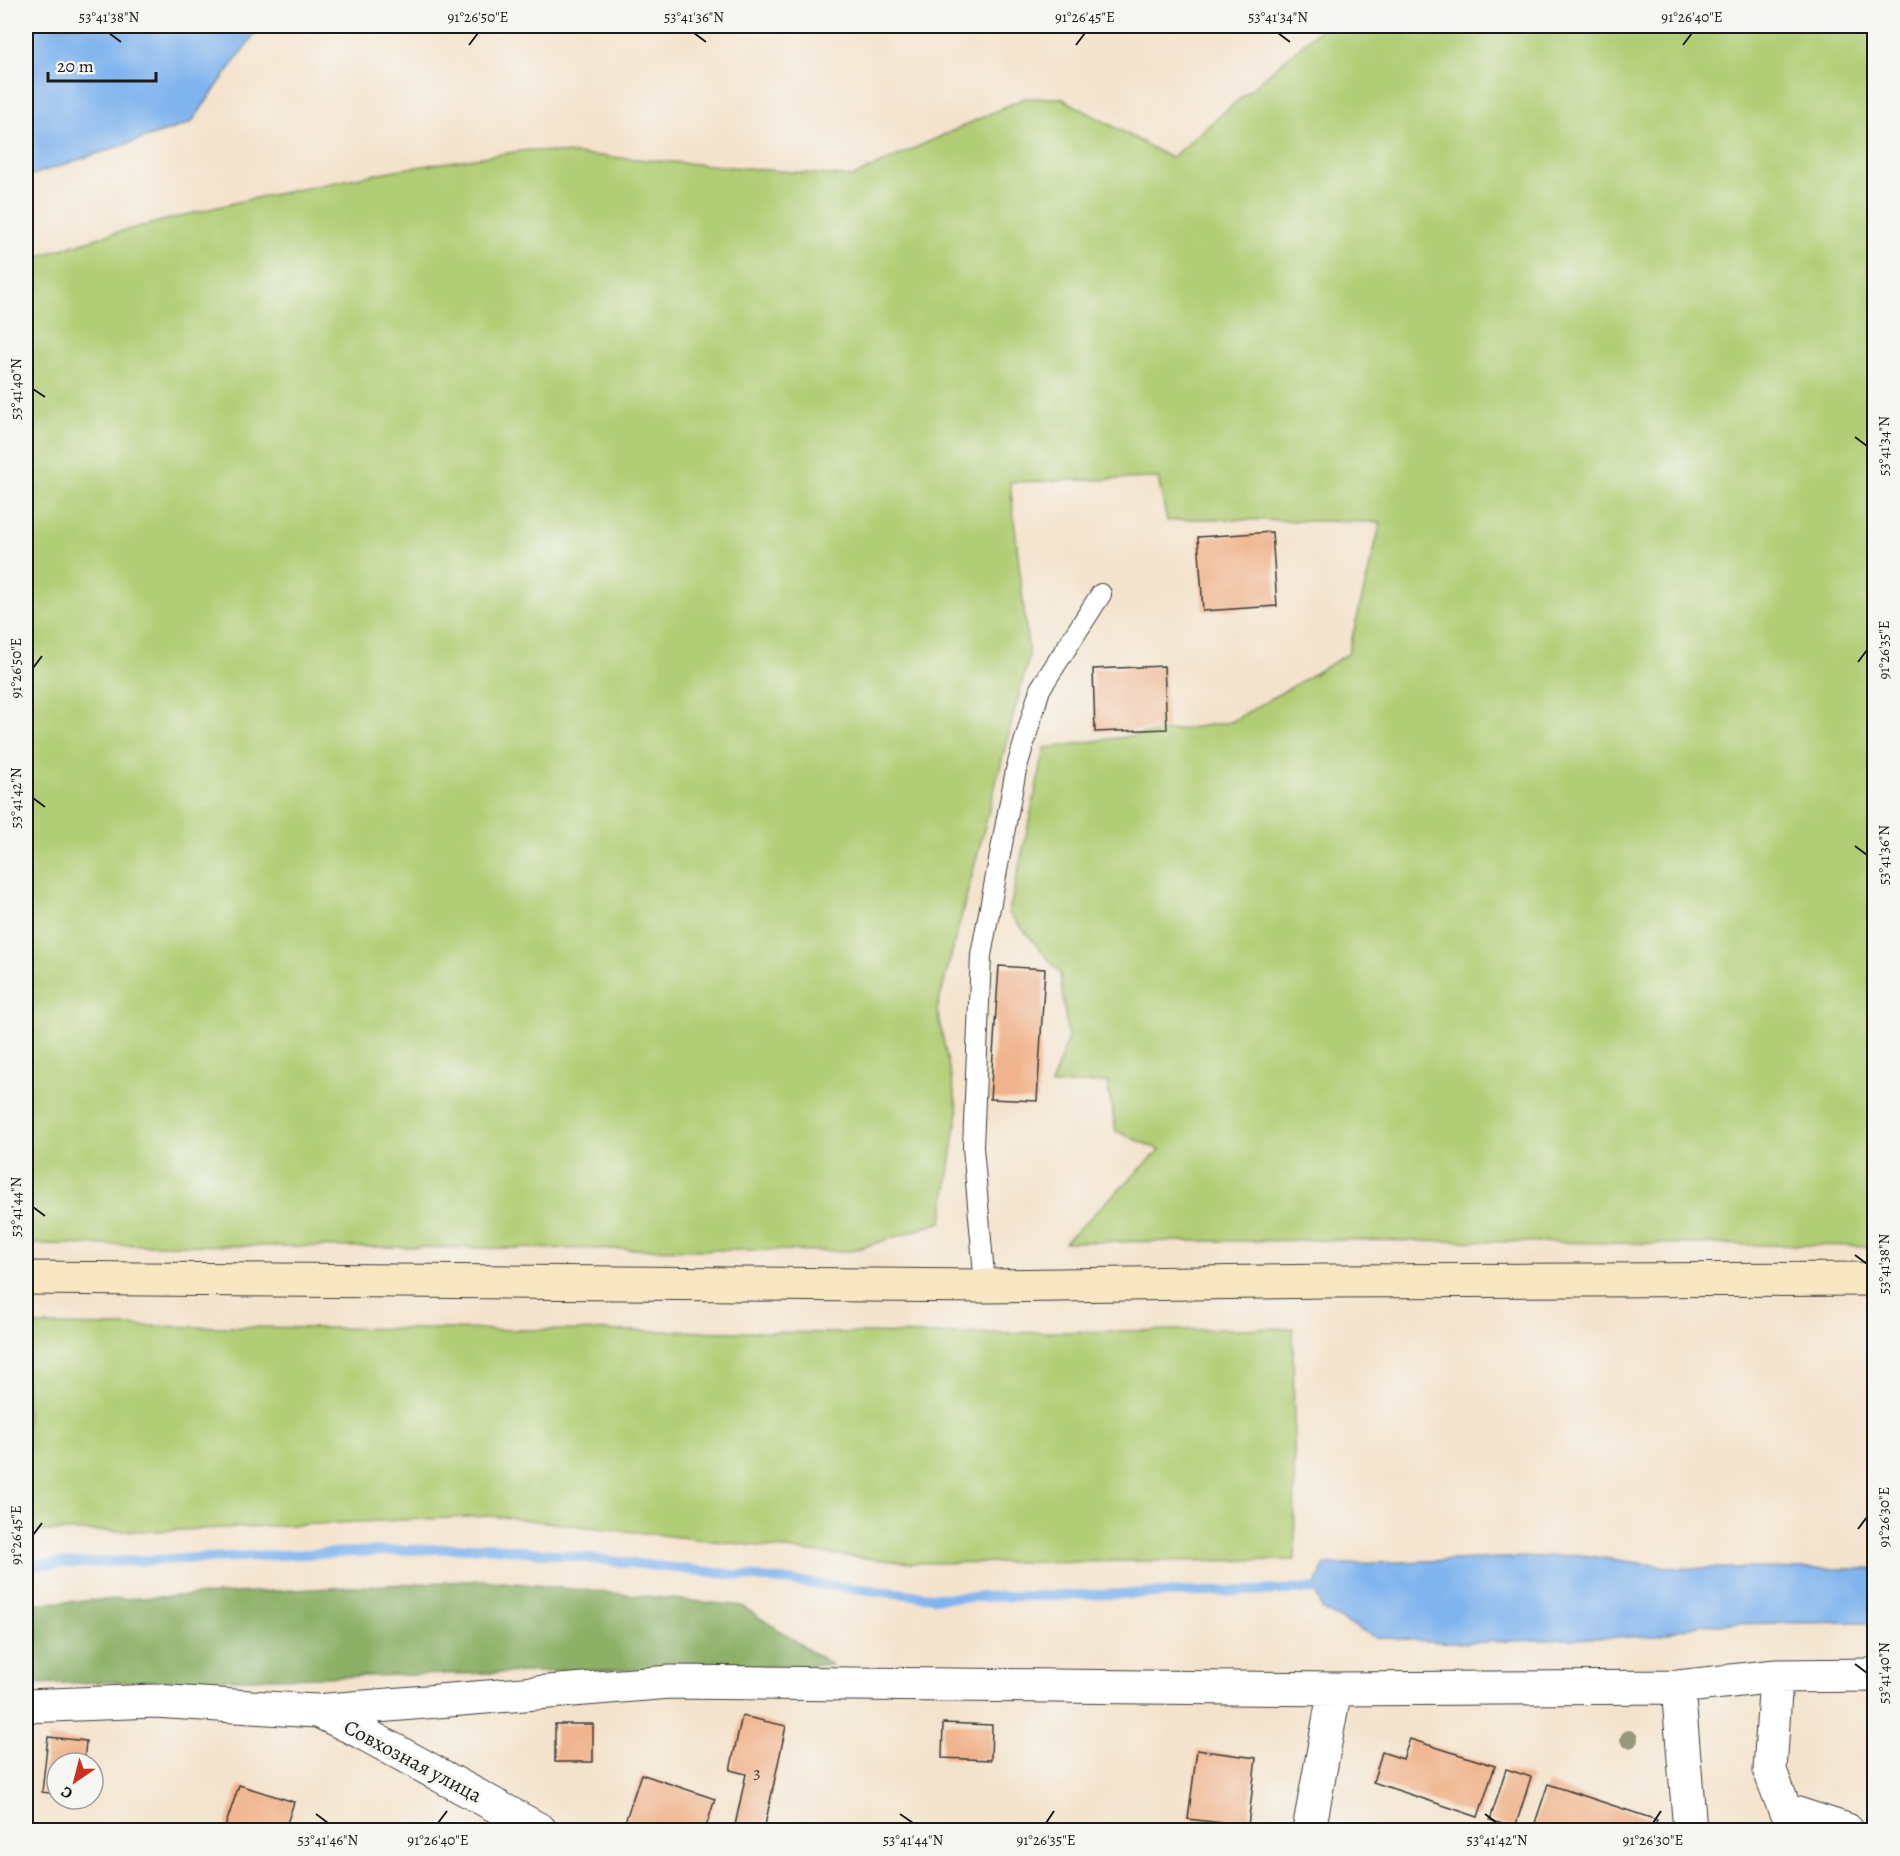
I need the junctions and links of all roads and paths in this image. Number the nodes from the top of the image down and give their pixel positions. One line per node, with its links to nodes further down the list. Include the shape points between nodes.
1 (1101, 594): 4 (lane, via 1040,689 1016,770 981,955 973,1147)
2 (26, 1278): 4 (main road)
3 (1875, 1279): 4 (main road)
4 (985, 1286)
5 (1875, 1675): 6 (street)
6 (1776, 1676): 7 (street); 14 (street, via 1770,1771 1785,1810)
7 (1678, 1687): 8 (street); 13 (street)
8 (1335, 1689): 10 (street, via 670,1682); 12 (street)
9 (26, 1706): 10 (street, via 154,1701)
10 (316, 1711): 11 (street, Совхозная улица)
11 (540, 1830)
12 (1310, 1830)
13 (1690, 1830)
14 (1846, 1830)

